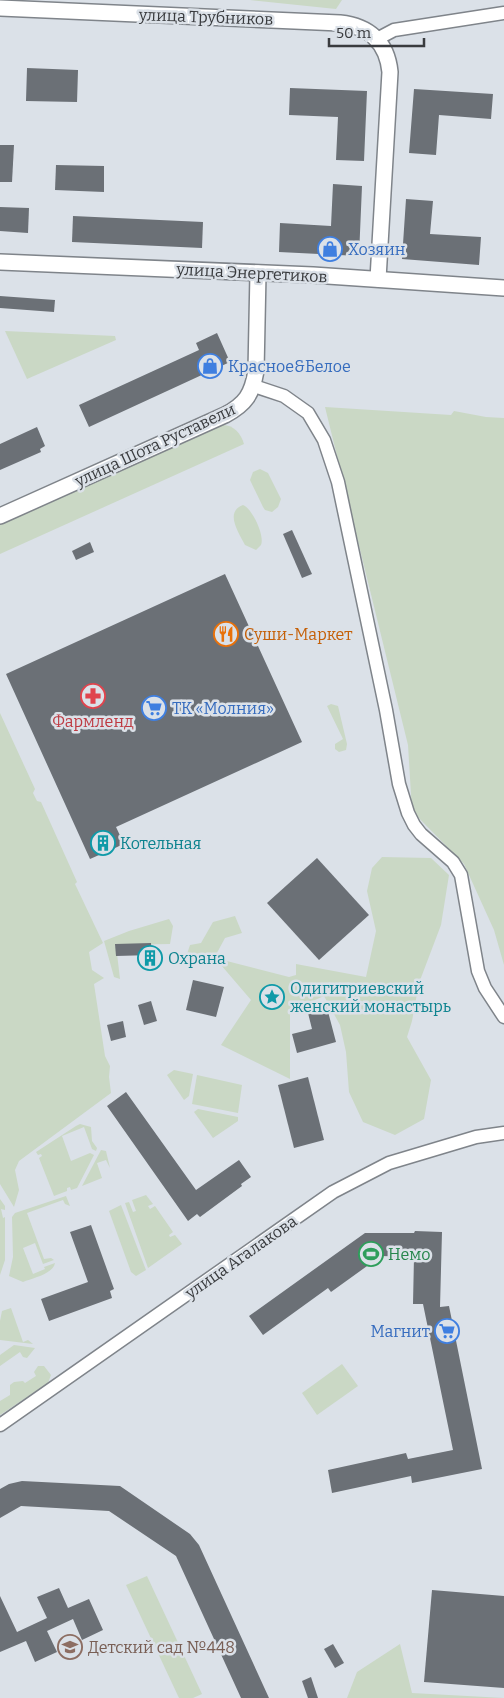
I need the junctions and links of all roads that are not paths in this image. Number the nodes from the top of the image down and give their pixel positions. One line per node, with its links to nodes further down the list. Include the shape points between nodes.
1 (0, 8): 3 (street, улица Трубников, via 340,23 360,27)
2 (504, 14): 3 (street, via 394,30)
3 (377, 39): 6 (street, via 386,55 390,72)
4 (0, 262): 5 (street, улица Энергетиков)
5 (258, 273): 6 (street, улица Энергетиков); 8 (street, улица Шота Руставели)
6 (378, 279): 7 (street, улица Энергетиков)
7 (504, 288)
8 (254, 386): 9 (street, улица Шота Руставели, via 239,408 225,416); 10 (street, via 284,396 308,413 324,440 338,482 399,784 408,813 421,834 453,862 461,875 478,971)
9 (0, 516)
10 (504, 1017)
11 (504, 1133): 12 (street, улица Агалакова, via 389,1163 333,1192)
12 (0, 1425)

